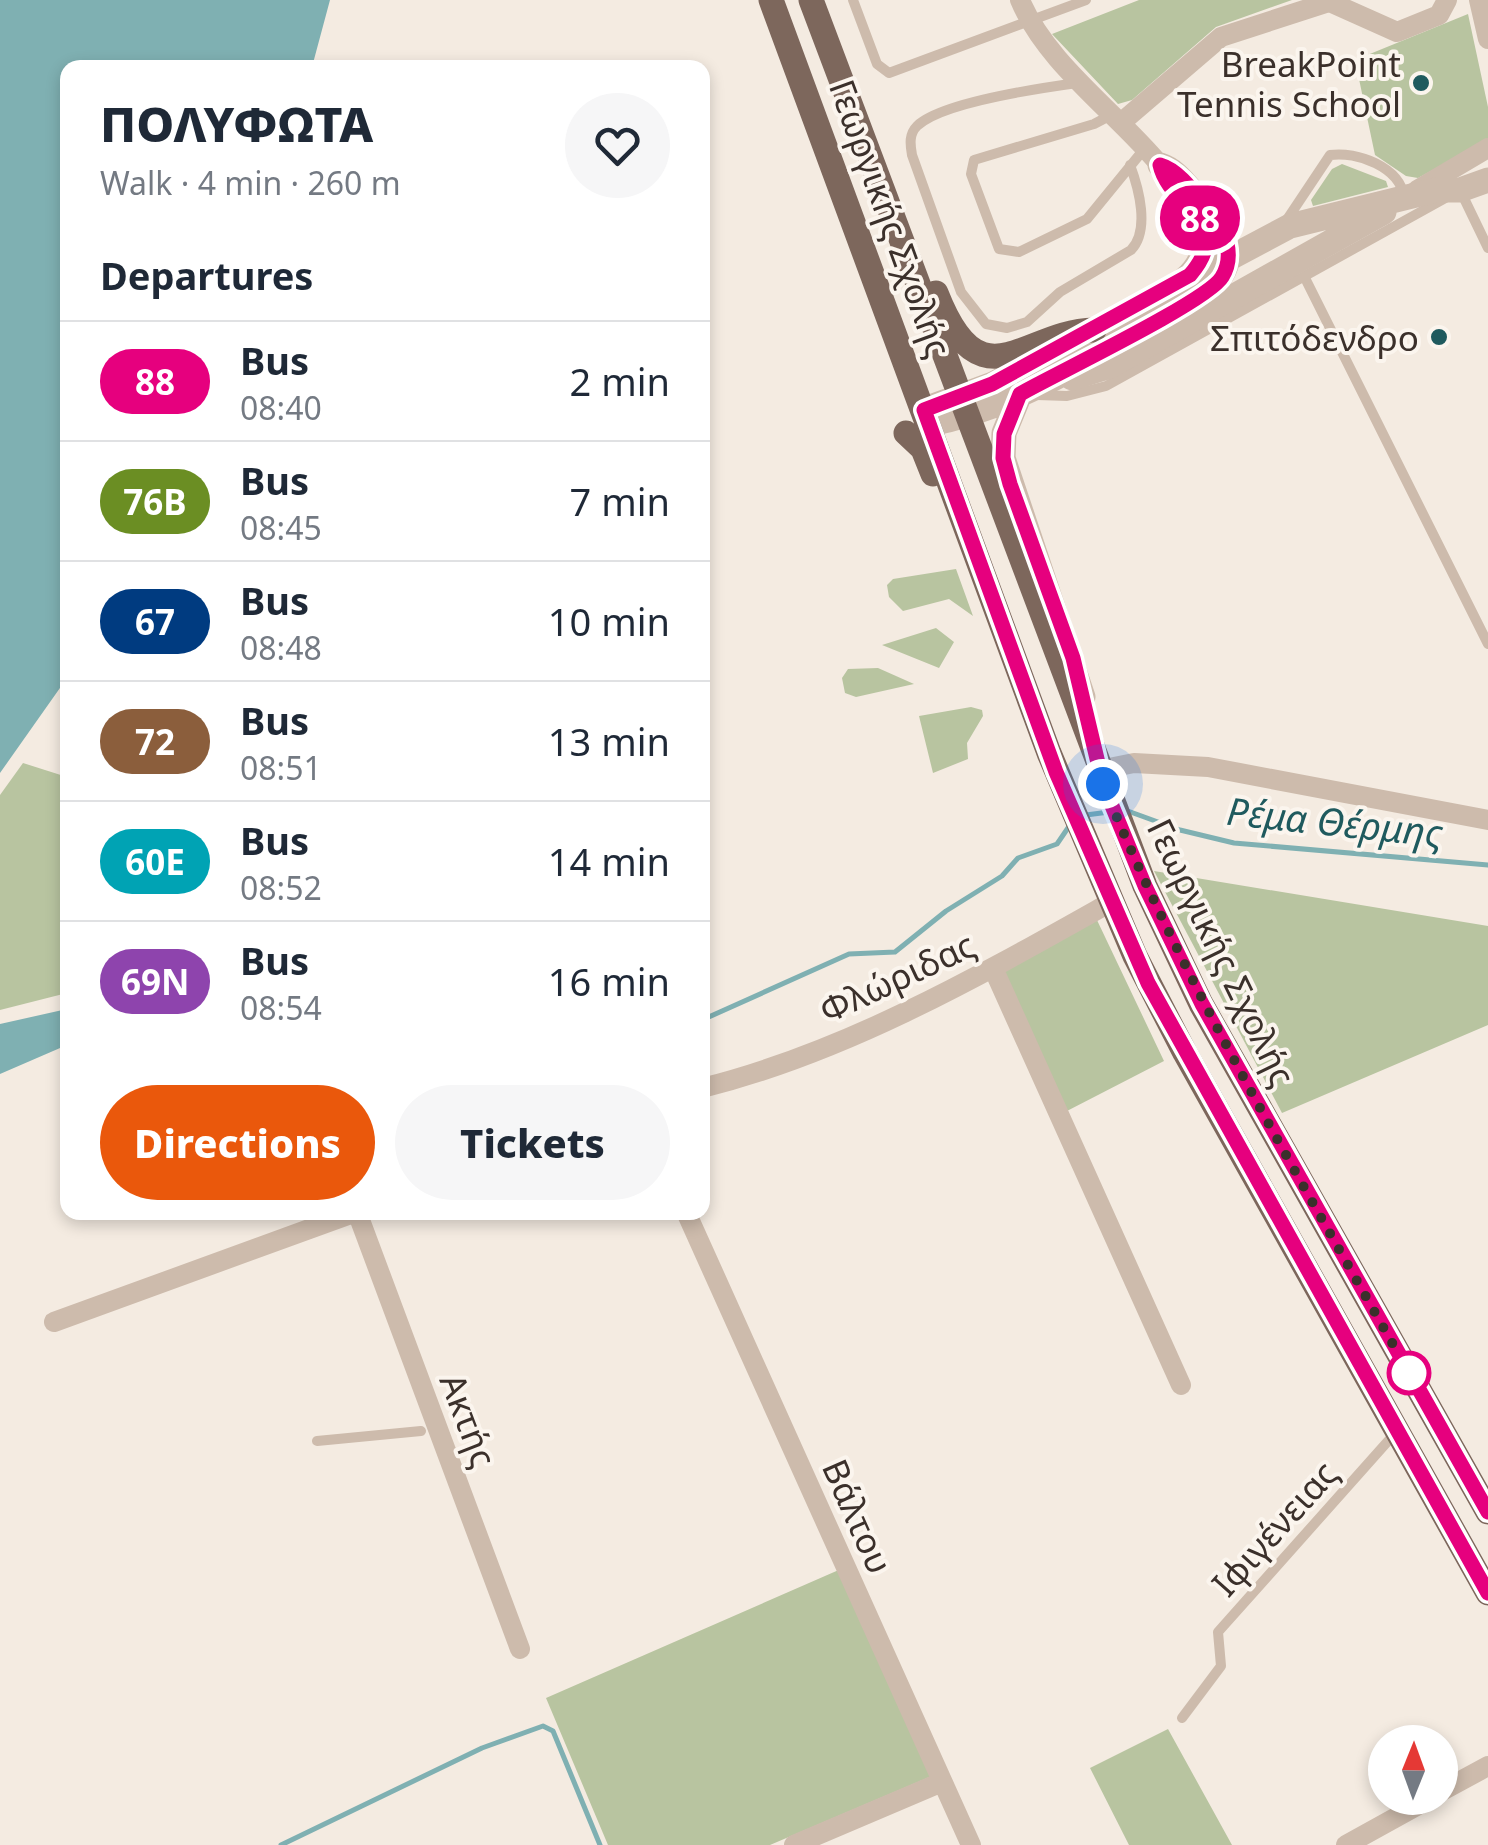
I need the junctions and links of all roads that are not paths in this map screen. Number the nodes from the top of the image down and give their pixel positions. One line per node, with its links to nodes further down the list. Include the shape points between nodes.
1 (770, 0): 29 (main road, Γεωργικής Σχολής, via 914,380)
2 (811, 0): 12 (main road, Γεωργικής Σχολής)
3 (852, 0): 9 (lane, via 877,64 889,73)
4 (1020, 0): 9 (street)
5 (1086, 0): 9 (lane)
6 (1446, 0): 8 (street, via 1439,15 1397,32)
7 (1479, 0): 10 (street)
8 (1332, 1): 13 (street, via 1238,40 1221,37 1182,80)
9 (1029, 22): 11 (street)
10 (1488, 38)
11 (1084, 82): 13 (street); 16 (lane, via 940,113 911,135 912,155 962,292 979,319 1002,328 1027,322 1060,292 1131,250 1141,222)
12 (845, 90): 26 (main road, via 883,157 957,334 1001,357); 29 (main road, Γεωργικής Σχολής)
13 (1119, 117): 15 (street); 16 (lane, via 983,154 971,174 999,248 1014,253 1087,219)
14 (1488, 148): 19 (street)
15 (1153, 156): 16 (lane); 20 (street); 25 (street, via 1205,234 1199,263)
16 (1130, 165)
17 (1488, 180): 18 (street)
18 (1448, 190): 19 (street); 22 (lane); 24 (lane); 27 (street, via 1384,212 1110,366)
19 (1404, 198): 21 (street); 21 (lane, via 1390,172 1353,154 1330,155)
20 (1213, 215): 21 (street, via 1236,232); 23 (street)
21 (1278, 232): 23 (street)
22 (1488, 248)
23 (1229, 260): 25 (street); 27 (street, via 1220,282 1202,295)
24 (1305, 278): 28 (lane, via 1106,386 1068,396); 30 (lane)
25 (1181, 282): 26 (street)
26 (1094, 330): 29 (street)
27 (1047, 379): 28 (street)
28 (1020, 394): 29 (street); 31 (street, via 1007,422 1003,458 1073,658)
29 (938, 414): 31 (main road, Γεωργικής Σχολής); 33 (main road, Γεωργικής Σχολής, via 978,558)
30 (1488, 644)
31 (1101, 777): 32 (street, via 1134,762 1173,763); 44 (main road, Γεωργικής Σχολής, via 1202,1004)
32 (1488, 820)
33 (1111, 902): 34 (street, Φλώριδας); 41 (main road, Γεωργικής Σχολής, via 1178,1041)
34 (993, 968): 35 (street, Φλώριδας, via 780,1068); 40 (street)
35 (710, 1086)
36 (334, 1220): 39 (street)
37 (359, 1220): 46 (street, Ακτής)
38 (690, 1220): 49 (street, Βάλτου)
39 (54, 1322)
40 (1181, 1385)
41 (1397, 1431): 45 (main road, Γεωργικής Σχολής); 47 (lane, Ιφιγένειας, via 1218,1632 1220,1666)
42 (421, 1432): 43 (lane)
43 (317, 1441)
44 (1488, 1512)
45 (1488, 1594)
46 (520, 1650)
47 (1182, 1718)
48 (1488, 1766): 50 (street)
49 (942, 1782): 52 (street); 53 (street, Βάλτου)
50 (1458, 1782)
51 (1400, 1815): 54 (street)
52 (794, 1845)
53 (970, 1845)
54 (1346, 1845)

